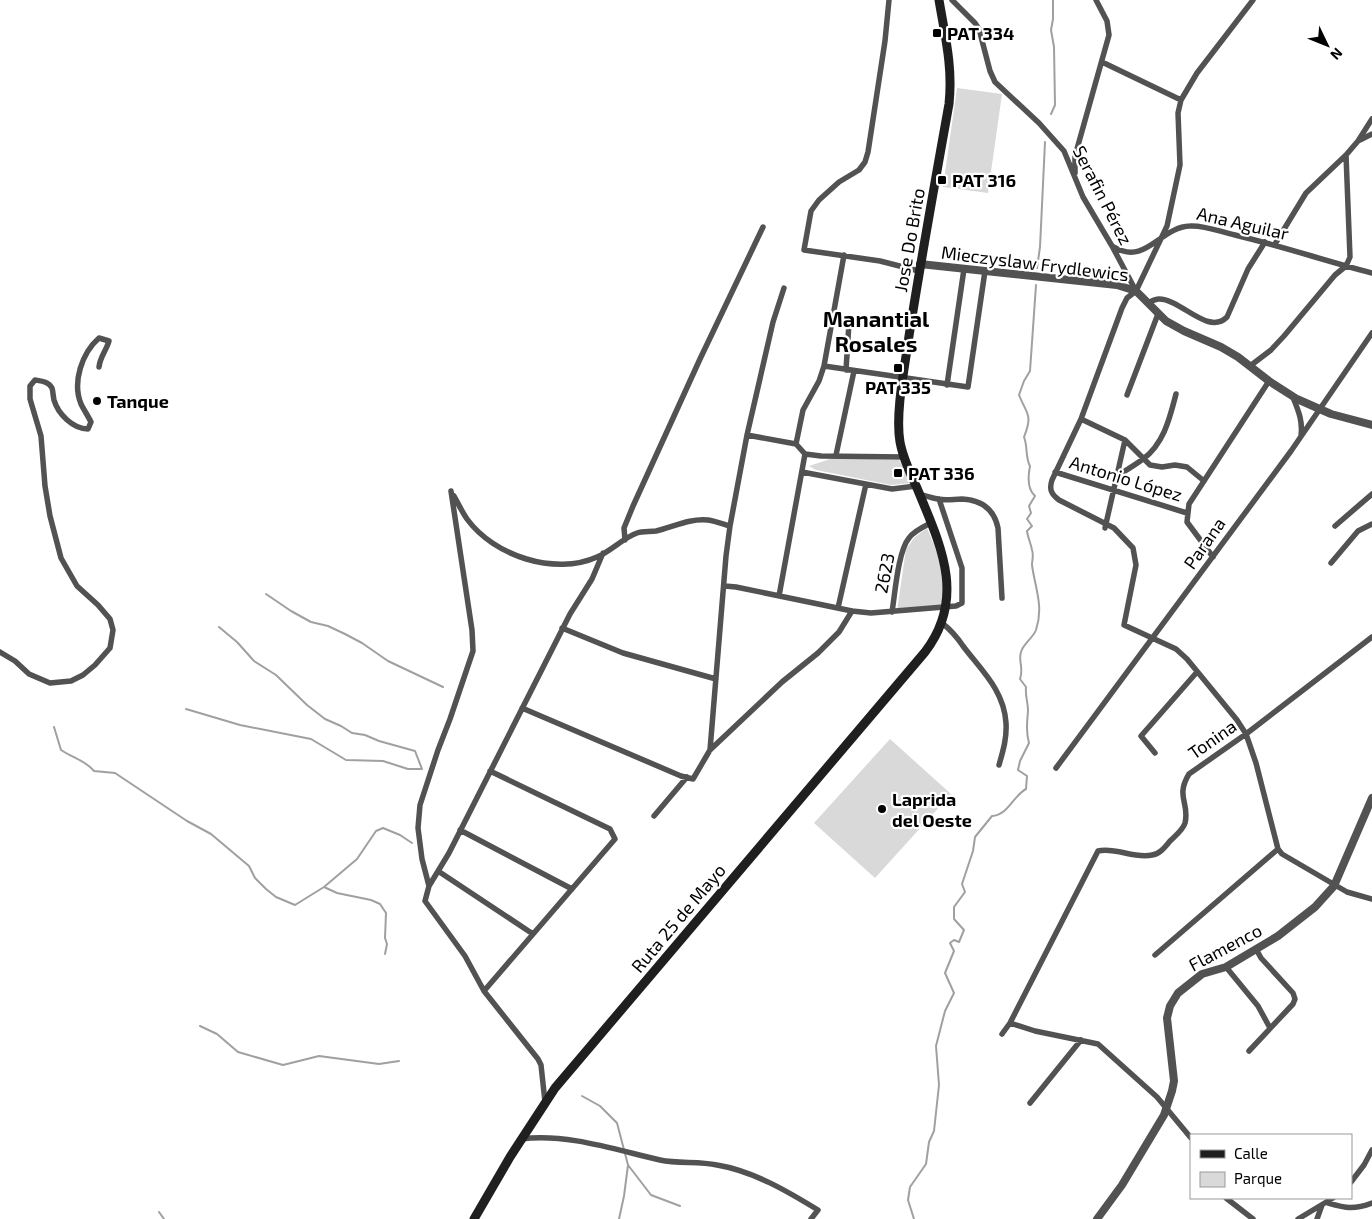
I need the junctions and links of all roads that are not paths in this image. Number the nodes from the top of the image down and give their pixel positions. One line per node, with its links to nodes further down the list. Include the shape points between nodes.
1 (889, 0): 18 (street, via 865,162 819,200 812,211 804,250)
2 (939, 0): 20 (main road, Jose Do Brito, via 951,84)
3 (952, 0): 12 (street, Serafin Pérez, via 979,29 995,82 1060,144)
4 (1096, 0): 6 (street, via 1109,29)
5 (1253, 0): 7 (street)
6 (1102, 62): 7 (street); 12 (street, via 1075,156)
7 (1181, 100): 14 (street, via 1178,113 1180,165 1167,226)
8 (1372, 119): 10 (street)
9 (1372, 134): 10 (street)
10 (1358, 140): 11 (street)
11 (1346, 155): 16 (street, via 1306,194); 19 (street, via 1350,257)
12 (1075, 176): 17 (street, Serafin Pérez)
13 (763, 227): 67 (street, via 633,506 624,528)
14 (1159, 240): 15 (street, Ana Aguilar, via 1177,228 1194,226); 17 (street, Ana Aguilar, via 1135,252 1123,252); 25 (street)
15 (1265, 242): 16 (street, Ana Aguilar); 26 (street, via 1248,269 1228,317 1222,322 1212,323 1168,301 1160,299)
16 (1275, 244): 19 (street, Ana Aguilar)
17 (1112, 246): 25 (street, Serafin Pérez)
18 (844, 255): 20 (street); 30 (street)
19 (1346, 266): 23 (street, Ana Aguilar); 31 (street, via 1271,350)
20 (919, 267): 21 (street, Mieczyslaw Frydlewics); 35 (main road, Jose Do Brito)
21 (964, 269): 22 (street, Mieczyslaw Frydlewics); 37 (street)
22 (985, 271): 25 (street, Mieczyslaw Frydlewics, via 1117,285); 37 (street, via 968,387)
23 (1372, 273)
24 (784, 288): 44 (street, via 772,322)
25 (1136, 291): 26 (street, Mieczyslaw Frydlewics); 42 (street, via 1122,308)
26 (1148, 303): 27 (street, Mieczyslaw Frydlewics)
27 (1158, 314): 31 (street, Mieczyslaw Frydlewics); 39 (street)
28 (849, 323): 33 (street)
29 (1372, 333): 41 (street, Parana)
30 (824, 366): 33 (street); 47 (street, via 802,410)
31 (1250, 366): 36 (street, Mieczyslaw Frydlewics)
32 (99, 368): 82 (street, via 100,356 109,340 100,338 91,346 78,377 81,404 91,422 88,429 72,424 61,413 54,402 52,388 45,381 35,380 30,386 30,399 41,436 50,516 62,558 77,586 110,619 113,630 110,648 82,675 71,681 50,683 29,674)
33 (846, 370): 34 (street)
34 (854, 372): 35 (street); 49 (street)
35 (903, 379): 37 (street); 50 (main road, Jose Do Brito, via 899,423)
36 (1268, 382): 40 (street, Mieczyslaw Frydlewics); 55 (street)
37 (947, 385)
38 (1176, 394): 51 (street, via 1162,438)
39 (1127, 395)
40 (1292, 395): 41 (street, Mieczyslaw Frydlewics); 45 (street, via 1301,414)
41 (1320, 410): 43 (street, Mieczyslaw Frydlewics); 45 (street, Parana)
42 (1081, 419): 46 (street); 53 (street)
43 (1372, 425)
44 (747, 434): 47 (street); 64 (street)
45 (1300, 438): 69 (street, Parana)
46 (1125, 440): 51 (street); 54 (street)
47 (796, 444): 48 (street)
48 (805, 454): 49 (street); 52 (street)
49 (836, 455): 50 (street)
50 (904, 457): 57 (main road, Jose Do Brito)
51 (1143, 460): 54 (street); 55 (street, via 1162,467 1187,467)
52 (802, 472): 56 (street); 72 (street)
53 (1056, 472): 58 (street, Antonio López); 65 (street, via 1050,487 1053,495)
54 (1117, 476): 58 (street)
55 (1204, 480): 61 (street)
56 (866, 484): 57 (street); 74 (street)
57 (918, 490): 60 (street); 62 (main road, Jose Do Brito)
58 (1113, 490): 61 (street, Antonio López); 65 (street)
59 (1372, 494): 66 (street)
60 (938, 499): 73 (street, via 974,501 990,510 996,518); 75 (street, via 962,568 962,603)
61 (1187, 513): 69 (street, via 1190,528)
62 (931, 523): 75 (main road, Jose Do Brito, via 945,565); 77 (street, 2623, via 915,532 902,550)
63 (1372, 524): 70 (street, via 1358,532)
64 (730, 526): 67 (street, via 695,520 636,533); 71 (street)
65 (1106, 526): 80 (street, via 1114,528 1133,548 1135,558 1124,625)
66 (1335, 526)
67 (625, 540): 68 (street)
68 (603, 553): 79 (street, via 592,579); 99 (street, via 574,564 539,562 519,556 480,532 451,492 473,651 420,805 418,828)
69 (1213, 556): 80 (street, Parana)
70 (1331, 563)
71 (724, 586): 72 (street); 85 (street)
72 (779, 596): 74 (street)
73 (1002, 598)
74 (838, 608): 76 (street)
75 (946, 608): 77 (street); 78 (main road, Jose Do Brito)
76 (852, 611): 77 (street); 88 (street, via 839,632 818,653)
77 (892, 612)
78 (942, 623): 83 (main road, Jose Do Brito); 90 (street, via 956,635 984,671 1002,704 1006,742)
79 (562, 628): 85 (street, via 623,653); 86 (street)
80 (1152, 637): 84 (street, via 1176,649); 91 (street, Parana)
81 (1372, 637): 87 (street, Tonina)
82 (0, 652)
83 (926, 652): 113 (main road, Ruta 25 de Mayo)
84 (1197, 672): 87 (street); 89 (street, via 1141,736)
85 (716, 679): 88 (street)
86 (522, 708): 92 (street); 93 (street)
87 (1246, 734): 97 (street); 108 (street, Tonina, via 1189,774 1182,792 1185,824 1162,851 1141,855 1107,849 1094,855)
88 (710, 750): 93 (street, via 693,779)
89 (1155, 753)
90 (999, 765)
91 (1056, 768)
92 (490, 771): 96 (street); 101 (street, via 610,828 615,839)
93 (687, 777): 95 (street)
94 (1372, 798): 100 (street, Flamenco)
95 (654, 816)
96 (460, 830): 98 (street); 101 (street)
97 (1278, 849): 100 (street); 105 (street)
98 (438, 871): 99 (street); 103 (street)
99 (429, 886): 107 (street, via 425,901 465,956)
100 (1334, 886): 102 (street); 104 (street, Flamenco, via 1299,922)
101 (572, 889): 103 (street)
102 (1372, 899)
103 (533, 934): 107 (street)
104 (1256, 949): 106 (street, Flamenco); 109 (street, via 1295,999)
105 (1155, 955)
106 (1226, 967): 109 (street, via 1258,1006); 115 (street, Flamenco, via 1202,974 1190,982 1170,1006 1167,1018 1174,1081)
107 (484, 991): 113 (street, via 538,1059)
108 (1010, 1023): 110 (street, Tonina); 111 (street)
109 (1270, 1028): 112 (street)
110 (1002, 1034)
111 (1081, 1040): 114 (street); 115 (street, via 1098,1044 1106,1050)
112 (1250, 1051)
113 (545, 1102): 117 (main road, Ruta 25 de Mayo)
114 (1030, 1103)
115 (1166, 1107): 116 (street); 126 (street, Flamenco, via 1141,1154)
116 (1190, 1137)
117 (522, 1139): 124 (main road, Ruta 25 de Mayo); 125 (street, via 539,1137 602,1145 662,1160 730,1168 751,1175 818,1210)
118 (1372, 1150): 119 (street)
119 (1352, 1181)
120 (1227, 1199): 127 (street)
121 (1332, 1199): 123 (street)
122 (1372, 1203): 123 (street, via 1349,1209)
123 (1325, 1204): 128 (street); 129 (street)
124 (474, 1219)
125 (811, 1219)
126 (1097, 1219)
127 (1253, 1219)
128 (1298, 1219)
129 (1317, 1219)

